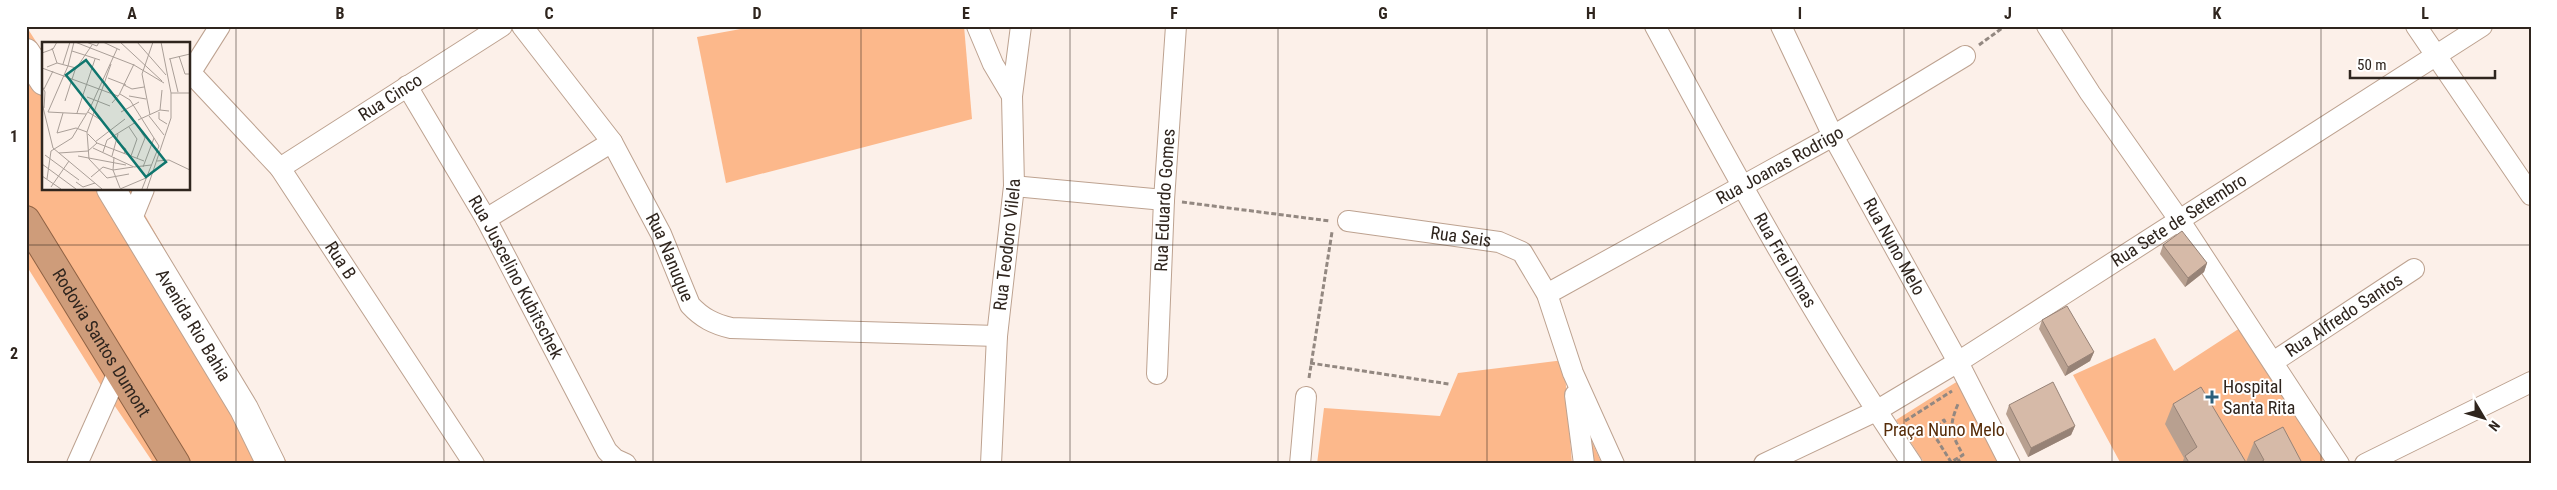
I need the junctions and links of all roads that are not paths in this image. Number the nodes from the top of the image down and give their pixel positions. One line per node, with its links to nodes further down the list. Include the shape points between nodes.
1 (220, 26): 15 (street)
2 (502, 26): 18 (street, Rua Cinco)
3 (522, 26): 21 (street, Rua Nanuque)
4 (977, 26): 19 (street, via 993,64)
5 (1021, 26): 19 (street, Rua Teodoro Vilela)
6 (1176, 26): 28 (street, Rua Eduardo Gomes)
7 (1655, 26): 24 (street, Rua Frei Dimas)
8 (1781, 26): 20 (street, Rua Nuno Melo)
9 (2048, 26): 32 (street, via 2090,93)
10 (2416, 26): 14 (street)
11 (2482, 26): 14 (street, Rua Sete de Setembro)
12 (26, 52): 17 (main road)
13 (1965, 56): 20 (street, Rua Joanas Rodrigo)
14 (2436, 56): 27 (street); 32 (street, Rua Sete de Setembro)
15 (190, 72)
16 (190, 75): 22 (street, Rua B)
17 (42, 78)
18 (407, 86): 22 (street, Rua Cinco); 29 (street, Rua Juscelino Kubitschek)
19 (1012, 96): 23 (street, Rua Teodoro Vilela)
20 (1833, 136): 24 (street, Rua Joanas Rodrigo); 37 (street, Rua Nuno Melo)
21 (612, 142): 29 (street); 36 (street, Rua Nanuque, via 661,234 690,305 716,325)
22 (280, 168): 48 (street, Rua B)
23 (1014, 186): 28 (street); 36 (street, Rua Teodoro Vilela)
24 (1742, 187): 35 (street, Rua Joanas Rodrigo); 44 (street, Rua Frei Dimas)
25 (112, 190): 31 (main road, Avenida Rio Bahia)
26 (144, 190): 31 (street)
27 (2531, 195)
28 (1164, 200): 41 (street, Rua Eduardo Gomes)
29 (486, 218): 49 (street, Rua Juscelino Kubitschek, via 607,451)
30 (26, 220): 39 (highway, Rodovia Santos Dumont)
31 (131, 221): 47 (main road, Avenida Rio Bahia, via 244,409)
32 (2180, 221): 37 (street, Rua Sete de Setembro); 38 (street)
33 (1338, 224): 35 (street, Rua Seis, via 1511,246 1522,252)
34 (2414, 268): 38 (street, Rua Alfredo Santos)
35 (1547, 294): 40 (street, Rua Seis)
36 (998, 336): 50 (street, Rua Teodoro Vilela)
37 (1958, 362): 44 (street, Rua Sete de Setembro); 56 (street, Rua Nuno Melo)
38 (2273, 362): 57 (street)
39 (119, 370): 45 (street); 46 (highway, Rodovia Santos Dumont)
40 (1573, 373): 52 (street); 53 (street)
41 (1157, 374)
42 (2531, 382): 58 (street)
43 (1306, 397): 51 (street)
44 (1876, 411): 54 (street, Rua Sete de Setembro); 55 (street)
45 (77, 464)
46 (176, 464)
47 (271, 464)
48 (474, 464)
49 (626, 464)
50 (991, 464)
51 (1300, 464)
52 (1584, 464)
53 (1614, 464)
54 (1764, 464)
55 (1912, 464)
56 (2010, 464)
57 (2339, 464)
58 (2365, 464)

